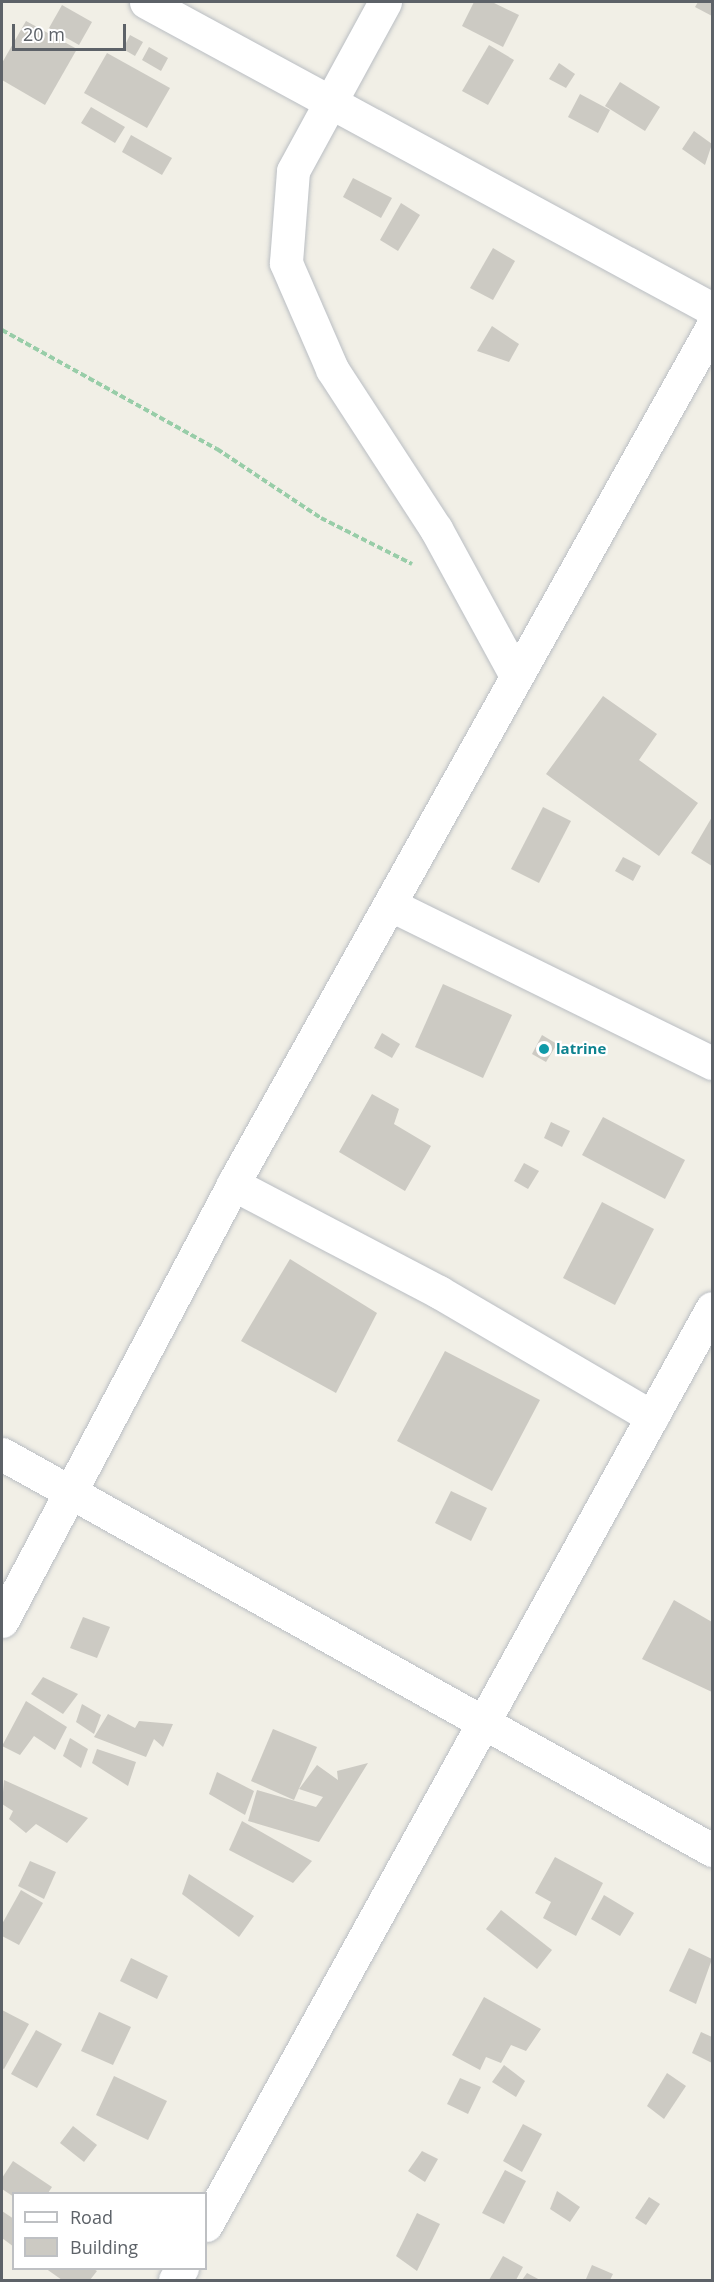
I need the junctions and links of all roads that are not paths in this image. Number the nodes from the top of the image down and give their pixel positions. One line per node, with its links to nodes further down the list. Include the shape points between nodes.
1 (146, 2): 3 (street)
2 (385, 2): 3 (street)
3 (329, 103): 4 (street); 6 (street, via 293,171 286,263 332,369 436,529)
4 (712, 309)
5 (712, 327): 6 (street)
6 (515, 674): 7 (street)
7 (391, 905): 8 (street); 9 (street)
8 (712, 1063)
9 (233, 1184): 11 (street, via 439,1292); 13 (street)
10 (712, 1308): 11 (street)
11 (652, 1416): 15 (street)
12 (2, 1454): 13 (street)
13 (70, 1491): 14 (street); 15 (street)
14 (2, 1621)
15 (483, 1720): 16 (street); 17 (street)
16 (712, 1850)
17 (207, 2223)

